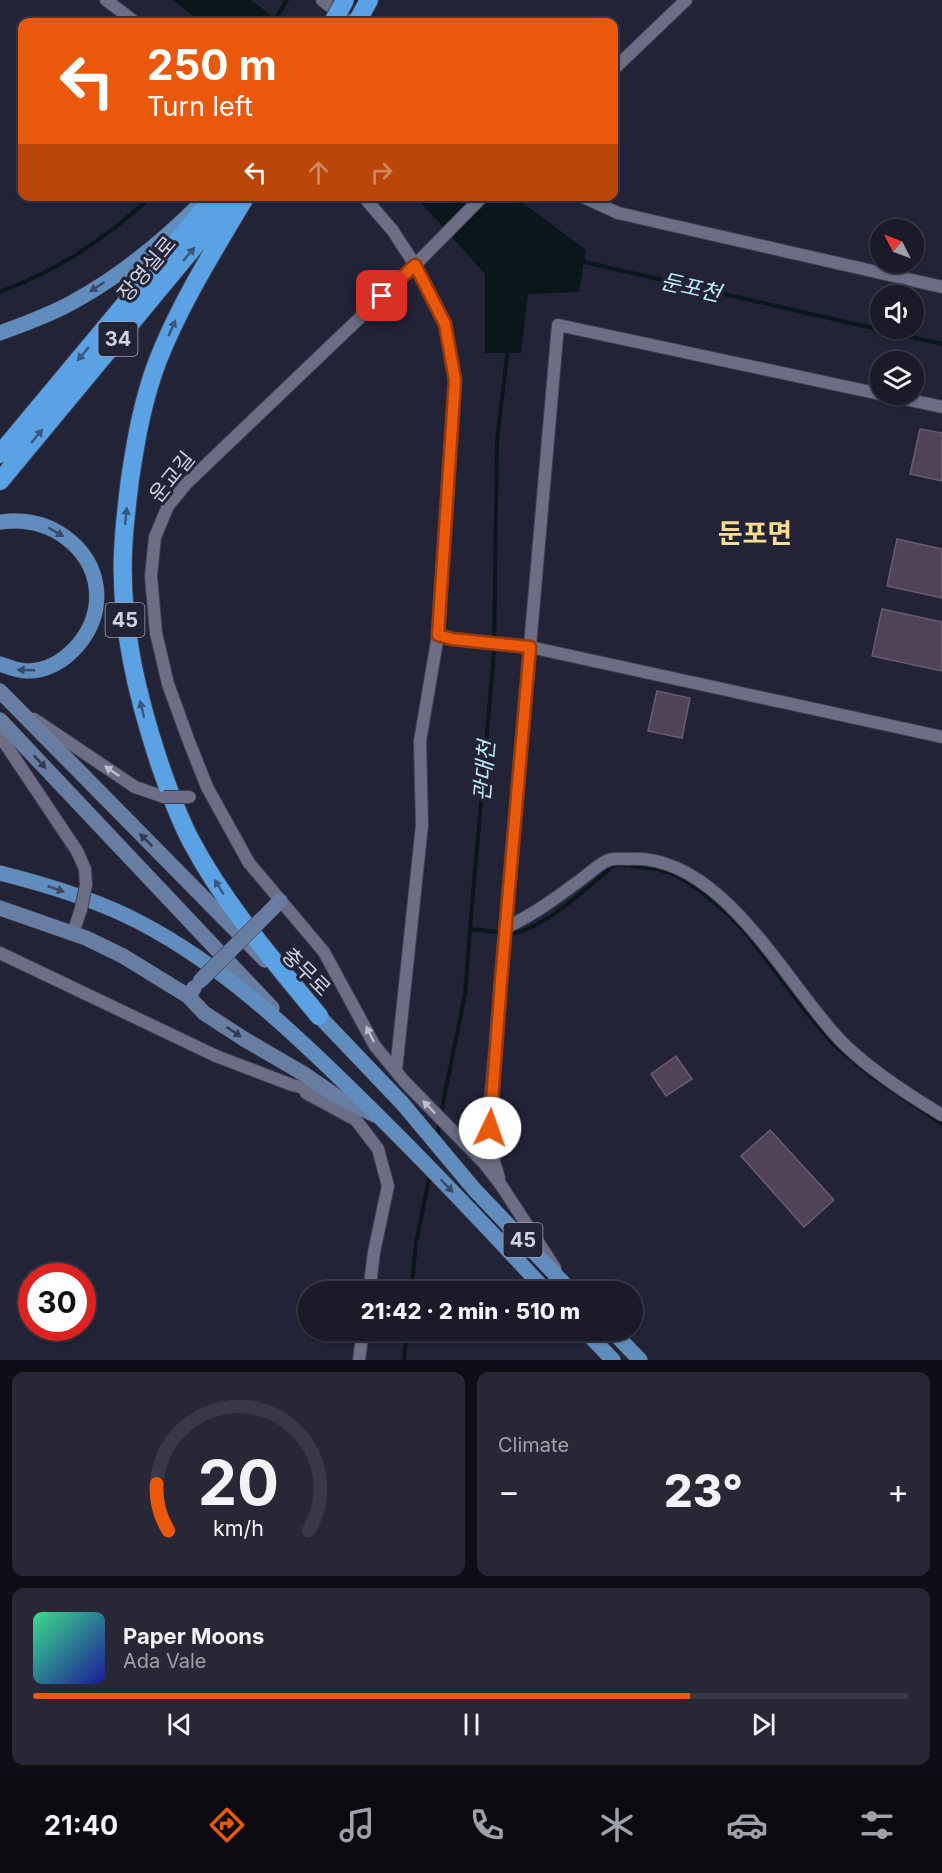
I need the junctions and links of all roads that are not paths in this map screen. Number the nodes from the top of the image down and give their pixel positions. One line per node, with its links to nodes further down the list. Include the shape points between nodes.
1 (106, 0): 5 (street)
2 (322, 0): 7 (street)
3 (345, 0): 6 (highway, bridge)
4 (687, 0): 8 (street)
5 (130, 18)
6 (335, 18)
7 (345, 18)
8 (618, 65)
9 (201, 201): 18 (main road, one-way to 18, via 120,272 72,303)
10 (211, 201): 22 (highway, 장영실로 / 34, one-way to 22)
11 (232, 201): 23 (highway, 장영실로 / 34, one-way to 11)
12 (243, 201): 41 (highway, 45, one-way to 12, via 238,918 174,808 143,716 125,621 123,552 142,409 182,306)
13 (367, 201): 16 (street)
14 (478, 201): 16 (street, 운교길)
15 (592, 201): 17 (street, via 618,213)
16 (419, 261): 25 (street, via 445,324 455,380); 33 (street, 운교길, via 186,484 168,506 155,537 151,576 156,633 168,684)
17 (942, 287)
18 (0, 333)
19 (870, 392): 26 (street, via 558,325)
20 (924, 403): 21 (street)
21 (942, 407)
22 (0, 454)
23 (0, 481)
24 (0, 522): 27 (main road, one-way to 27, via 38,524 64,537 87,560 98,591 89,629 62,661 26,671)
25 (438, 635): 26 (street); 43 (street, via 420,741 422,825)
26 (527, 646): 32 (street); 37 (street)
27 (0, 664)
28 (0, 691): 29 (street, 충무로)
29 (13, 705): 33 (street, one-way to 29, bridge, via 190,797 164,797 135,787); 41 (street, 충무로, one-way to 29)
30 (0, 720): 42 (street, one-way to 42)
31 (0, 736): 38 (street, bridge, via 85,869 86,885)
32 (942, 737)
33 (207, 787): 35 (street, 운교길, via 249,863)
34 (0, 874): 42 (main road, 45, one-way to 42, via 29,880 139,921 194,953)
35 (280, 902): 40 (street, bridge); 43 (street, 운교길, one-way to 35, via 375,1046 324,952)
36 (0, 908): 38 (street)
37 (507, 927): 46 (street, via 531,916 608,860 637,858 680,867 747,923 841,1041); 48 (street, via 489,1145)
38 (74, 933): 40 (street, via 123,956)
39 (0, 953): 44 (street, via 216,1056)
40 (188, 996): 45 (street, one-way to 45, via 214,1019)
41 (319, 1016): 51 (main road, 충무로 / 45)
42 (302, 1040): 47 (main road, 45)
43 (396, 1070): 48 (street, 운교길, one-way to 43)
44 (292, 1085): 45 (street); 49 (street, via 356,1120 378,1149 388,1186)
45 (336, 1096): 47 (street)
46 (942, 1115)
47 (381, 1118): 50 (main road, 45, one-way to 50)
48 (501, 1185): 52 (street)
49 (371, 1281)
50 (537, 1281)
51 (562, 1281)
52 (564, 1281)
53 (362, 1341): 56 (street)
54 (595, 1341): 57 (main road)
55 (621, 1341): 58 (main road)
56 (359, 1360)
57 (613, 1360)
58 (639, 1360)

